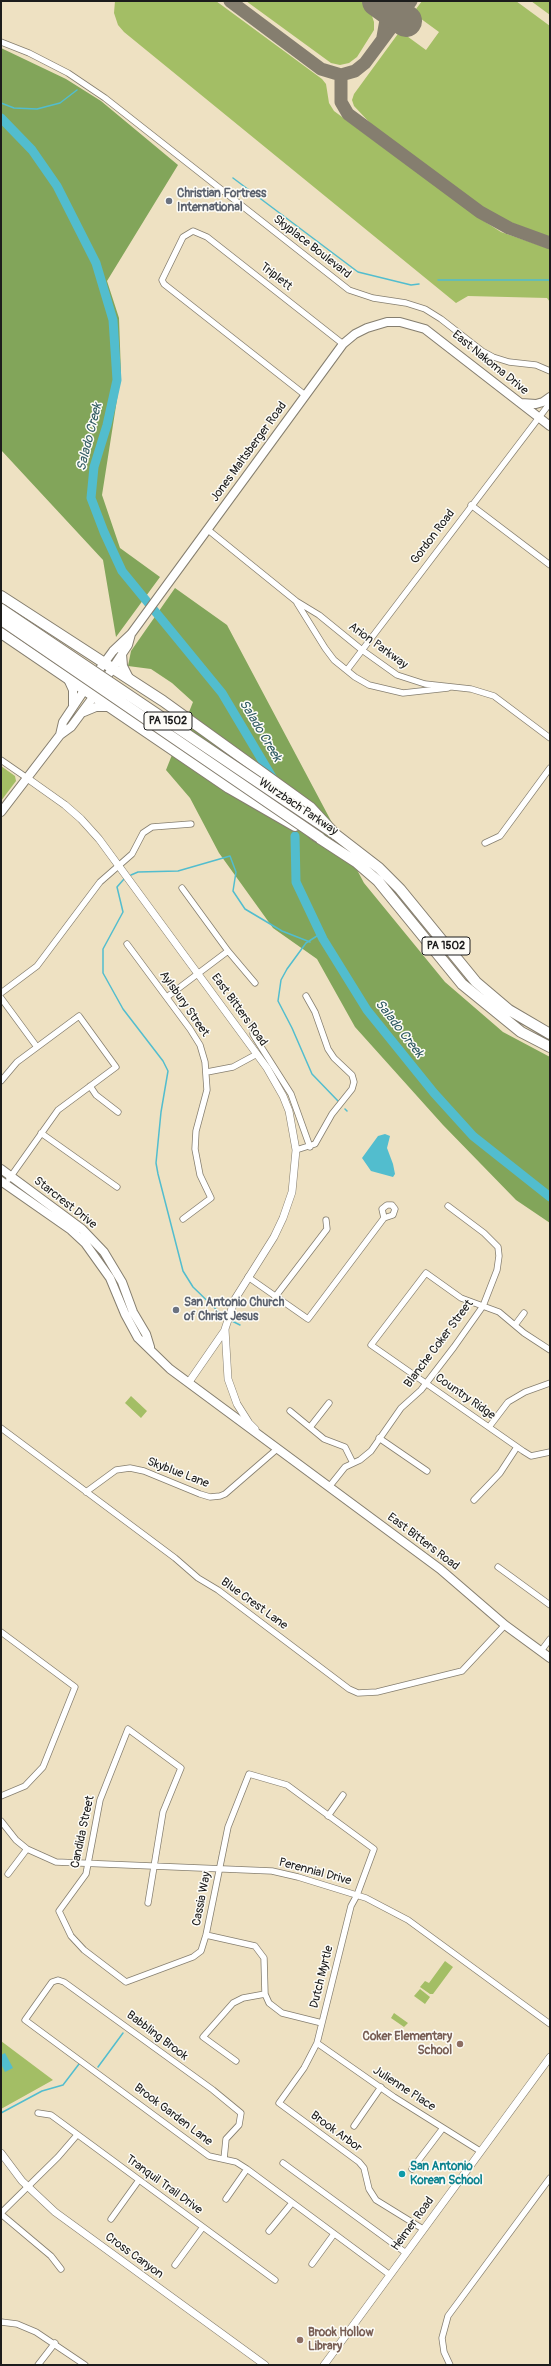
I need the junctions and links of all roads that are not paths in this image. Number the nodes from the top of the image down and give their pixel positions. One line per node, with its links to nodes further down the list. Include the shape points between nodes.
1 (1, 42): 4 (street, Skyplace Boulevard, via 29,53 68,74 105,98 349,290 425,309 493,357)
2 (411, 324): 3 (main road, Jones Maltsberger Road, via 387,322 373,325 355,334); 7 (main road, East Nakoma Drive, via 437,336)
3 (343, 344): 5 (main road, Jones Maltsberger Road); 5 (street, Triplett, via 207,237 193,231 183,237 162,280 164,284)
4 (550, 370)
5 (305, 395): 12 (main road, Jones Maltsberger Road)
6 (550, 397): 7 (main road, via 536,404)
7 (520, 403): 9 (main road, East Nakoma Drive)
8 (550, 403): 9 (street)
9 (539, 418): 10 (main road, East Nakoma Drive); 11 (street, Gordon Road)
10 (550, 426)
11 (471, 505): 13 (street); 20 (street, Gordon Road)
12 (207, 529): 15 (street, Arion Parkway); 19 (main road, Jones Maltsberger Road)
13 (550, 565)
14 (1, 596): 22 (highway)
15 (296, 601): 20 (street, Arion Parkway, via 319,615); 26 (street, Arion Parkway, via 325,648)
16 (1, 609): 42 (highway, Wurzbach Parkway / PA 1502, bridge)
17 (1, 620): 43 (highway, Wurzbach Parkway / PA 1502, bridge)
18 (1, 633): 27 (highway)
19 (131, 634): 21 (main road, Jones Maltsberger Road); 23 (main road, Jones Maltsberger Road)
20 (362, 650): 26 (street, Gordon Road); 29 (street, Arion Parkway, via 407,679)
21 (113, 651): 22 (main road); 24 (main road, Jones Maltsberger Road)
22 (87, 653): 24 (highway); 27 (highway, via 88,664 82,674)
23 (122, 654): 25 (main road, Jones Maltsberger Road); 28 (main road, via 123,666)
24 (104, 664): 25 (highway); 30 (main road, Jones Maltsberger Road)
25 (113, 670): 28 (highway); 31 (main road, Jones Maltsberger Road)
26 (347, 670): 29 (street, Arion Parkway, via 369,685 395,692 417,693)
27 (68, 679): 30 (highway); 32 (main road, via 73,690)
28 (130, 680): 42 (highway, bridge, via 310,807)
29 (455, 687): 36 (street, Arion Parkway, via 494,696)
30 (85, 689): 31 (highway); 32 (main road, Jones Maltsberger Road)
31 (94, 696): 33 (highway); 34 (main road, Jones Maltsberger Road)
32 (74, 705): 35 (main road, Jones Maltsberger Road, via 63,722)
33 (112, 708): 34 (main road, via 96,707); 43 (highway, bridge, via 229,788)
34 (81, 713): 35 (main road, Jones Maltsberger Road, via 71,727)
35 (60, 735): 39 (main road, Jones Maltsberger Road)
36 (550, 738)
37 (1, 760): 39 (street, East Bitters Road)
38 (550, 768): 44 (street, via 500,836)
39 (27, 778): 40 (main road, Jones Maltsberger Road); 45 (street, East Bitters Road, via 81,819)
40 (1, 812)
41 (191, 824): 45 (street, via 149,828 138,838 132,854)
42 (335, 834): 56 (highway, Wurzbach Parkway / PA 1502, via 353,846 400,889 476,982 510,1010)
43 (320, 838): 58 (highway, Wurzbach Parkway / PA 1502, via 356,862 378,881 462,984 521,1032)
44 (485, 843)
45 (119, 866): 49 (street, East Bitters Road); 51 (street, via 100,882 37,966)
46 (182, 888): 48 (street)
47 (127, 944): 53 (street, Aylsbury Street)
48 (228, 951): 49 (street); 50 (street)
49 (198, 974): 53 (street); 59 (street, East Bitters Road)
50 (255, 983)
51 (1, 993)
52 (306, 996): 65 (street, via 315,1012 328,1049 352,1075 354,1082 315,1144)
53 (167, 997): 60 (street, Aylsbury Street, via 195,1037 203,1053)
54 (1, 998): 57 (street)
55 (253, 1025): 65 (street, via 253,1034 292,1094)
56 (550, 1034)
57 (37, 1047): 61 (street, via 17,1062); 62 (street, via 79,1016 116,1067)
58 (550, 1047)
59 (256, 1054): 60 (street, via 234,1066); 66 (street, East Bitters Road, via 283,1096 293,1127)
60 (207, 1072): 73 (street, Aylsbury Street, via 206,1094 196,1131 195,1149 200,1175 211,1198)
61 (1, 1081)
62 (90, 1086): 63 (street, via 96,1095); 64 (street, via 58,1110)
63 (118, 1112)
64 (41, 1133): 68 (street); 70 (street)
65 (310, 1147): 66 (street)
66 (296, 1150): 77 (street, East Bitters Road, via 294,1184 283,1218)
67 (1, 1169): 68 (main road, Starcrest Drive)
68 (11, 1176): 69 (street); 75 (main road, Starcrest Drive, via 82,1229)
69 (3, 1183): 76 (main road, Starcrest Drive, via 71,1230)
70 (117, 1187)
71 (448, 1206): 81 (street, Blanche Coker Street, via 498,1247 498,1263)
72 (384, 1218): 80 (street, via 308,1319)
73 (183, 1219)
74 (326, 1220): 80 (street, via 327,1229)
75 (102, 1250): 76 (main road); 78 (main road, Starcrest Drive)
76 (95, 1255): 79 (main road, Starcrest Drive)
77 (248, 1277): 80 (street); 84 (street, East Bitters Road, via 235,1299)
78 (126, 1294): 79 (main road); 85 (main road, Starcrest Drive)
79 (118, 1296): 85 (main road, Starcrest Drive, via 138,1338)
80 (275, 1297)
81 (483, 1306): 83 (street, via 499,1312); 88 (street, Blanche Coker Street); 88 (street, Country Ridge, via 461,1298 426,1273 371,1345)
82 (524, 1314): 83 (street)
83 (515, 1325): 86 (street)
84 (225, 1329): 87 (street); 97 (street, via 225,1363 233,1394 249,1423)
85 (150, 1347): 87 (main road, Starcrest Drive, via 170,1369)
86 (550, 1350)
87 (189, 1382): 97 (main road, Starcrest Drive)
88 (426, 1383): 93 (street, Country Ridge); 95 (street, Blanche Coker Street, via 401,1408)
89 (550, 1383): 93 (street, via 525,1392 508,1402)
90 (330, 1403): 92 (street)
91 (290, 1411): 92 (street)
92 (311, 1426): 99 (street, via 324,1439 345,1447)
93 (489, 1427): 96 (street, Country Ridge)
94 (1, 1428): 102 (street, Blue Crest Lane)
95 (379, 1438): 99 (street, Blanche Coker Street, via 371,1451); 100 (street)
96 (517, 1447): 98 (street, Country Ridge, via 531,1456); 103 (street, via 500,1473)
97 (277, 1449): 101 (main road, East Bitters Road); 102 (street, Skyblue Lane, via 220,1496 200,1494 144,1471 130,1468 116,1470)
98 (550, 1452)
99 (353, 1463): 101 (street, Blanche Coker Street, via 345,1467)
100 (427, 1471)
101 (329, 1487): 106 (main road, East Bitters Road, via 440,1569)
102 (86, 1492): 106 (street, Blue Crest Lane, via 198,1578 218,1590 349,1689 358,1693 377,1692 462,1671)
103 (474, 1500)
104 (498, 1567): 105 (street)
105 (550, 1605)
106 (505, 1625): 109 (main road, East Bitters Road)
107 (1, 1632): 112 (street, via 75,1687 43,1767 25,1786)
108 (550, 1640): 109 (street)
109 (541, 1651): 110 (main road, East Bitters Road)
110 (550, 1658)
111 (343, 1795): 113 (street)
112 (1, 1796)
113 (328, 1816): 118 (street, Cassia Way, via 286,1785 248,1774 228,1827); 120 (street, Dutch Myrtle, via 374,1849)
114 (1, 1821): 115 (street, Perennial Drive, via 9,1833)
115 (27, 1849): 116 (street, Perennial Drive, via 56,1862); 119 (street)
116 (88, 1865): 117 (street, Perennial Drive); 117 (street, Candida Street, via 100,1800 128,1729 181,1768 163,1812); 123 (street, Candida Street, via 84,1878 59,1911 72,1936 84,1950)
117 (153, 1867): 118 (street, Perennial Drive); 121 (street)
118 (219, 1870): 120 (street, Perennial Drive, via 285,1873); 122 (street, Cassia Way)
119 (8, 1874)
120 (357, 1895): 126 (street, Dutch Myrtle, via 351,1906); 127 (street, Perennial Drive, via 379,1903 408,1920)
121 (148, 1903)
122 (206, 1934): 123 (street, Cassia Way, via 201,1951 194,1957); 124 (street, via 256,1946 262,1952 265,1962)
123 (126, 1982)
124 (266, 1994): 126 (street, via 275,2010); 130 (street, via 243,1998 233,2003 202,2037)
125 (26, 2020): 139 (street, Brook Garden Lane, via 209,2156); 139 (street, Babbling Brook, via 52,1982 58,1980 70,1986 241,2113 239,2125 226,2139)
126 (322, 2023): 128 (street, Dutch Myrtle)
127 (550, 2024)
128 (317, 2043): 131 (street, Julienne Place); 132 (street, Dutch Myrtle, via 304,2068)
129 (550, 2057): 137 (street, Heimer Road)
130 (236, 2061)
131 (381, 2087): 134 (street); 135 (street, Julienne Place)
132 (279, 2104): 151 (street, Brook Arbor, via 359,2162 364,2168 369,2190 376,2200)
133 (38, 2114): 136 (street, Tranquil Trail Drive, via 51,2115)
134 (354, 2126)
135 (443, 2128): 137 (street, Julienne Place); 142 (street)
136 (77, 2135): 144 (street, Tranquil Trail Drive); 145 (street)
137 (480, 2151): 151 (street, Heimer Road)
138 (1, 2153): 145 (street, Cross Canyon)
139 (224, 2158): 141 (street, Brook Garden Lane)
140 (283, 2163): 154 (street)
141 (247, 2169): 146 (street); 147 (street, Brook Garden Lane)
142 (412, 2169)
143 (550, 2178): 166 (street, via 448,2316 442,2338 444,2352)
144 (139, 2180): 149 (street); 150 (street, Tranquil Trail Drive)
145 (28, 2188): 148 (street); 164 (street, Cross Canyon, via 55,2212)
146 (226, 2199)
147 (292, 2203): 152 (street); 153 (street, Brook Garden Lane)
148 (1, 2213): 157 (street, via 51,2256)
149 (111, 2219)
150 (203, 2227): 156 (street); 159 (street, Tranquil Trail Drive)
151 (423, 2229): 154 (street, Heimer Road)
152 (269, 2231)
153 (334, 2234): 155 (street); 158 (street, Brook Garden Lane)
154 (406, 2253): 158 (street, Heimer Road)
155 (312, 2264)
156 (175, 2265)
157 (61, 2269)
158 (390, 2274): 165 (street, Heimer Road)
159 (275, 2280)
160 (1, 2322): 161 (street, via 27,2328)
161 (56, 2343): 162 (street); 163 (street)
162 (38, 2365)
163 (85, 2365)
164 (265, 2365)
165 (324, 2365)
166 (450, 2365)

